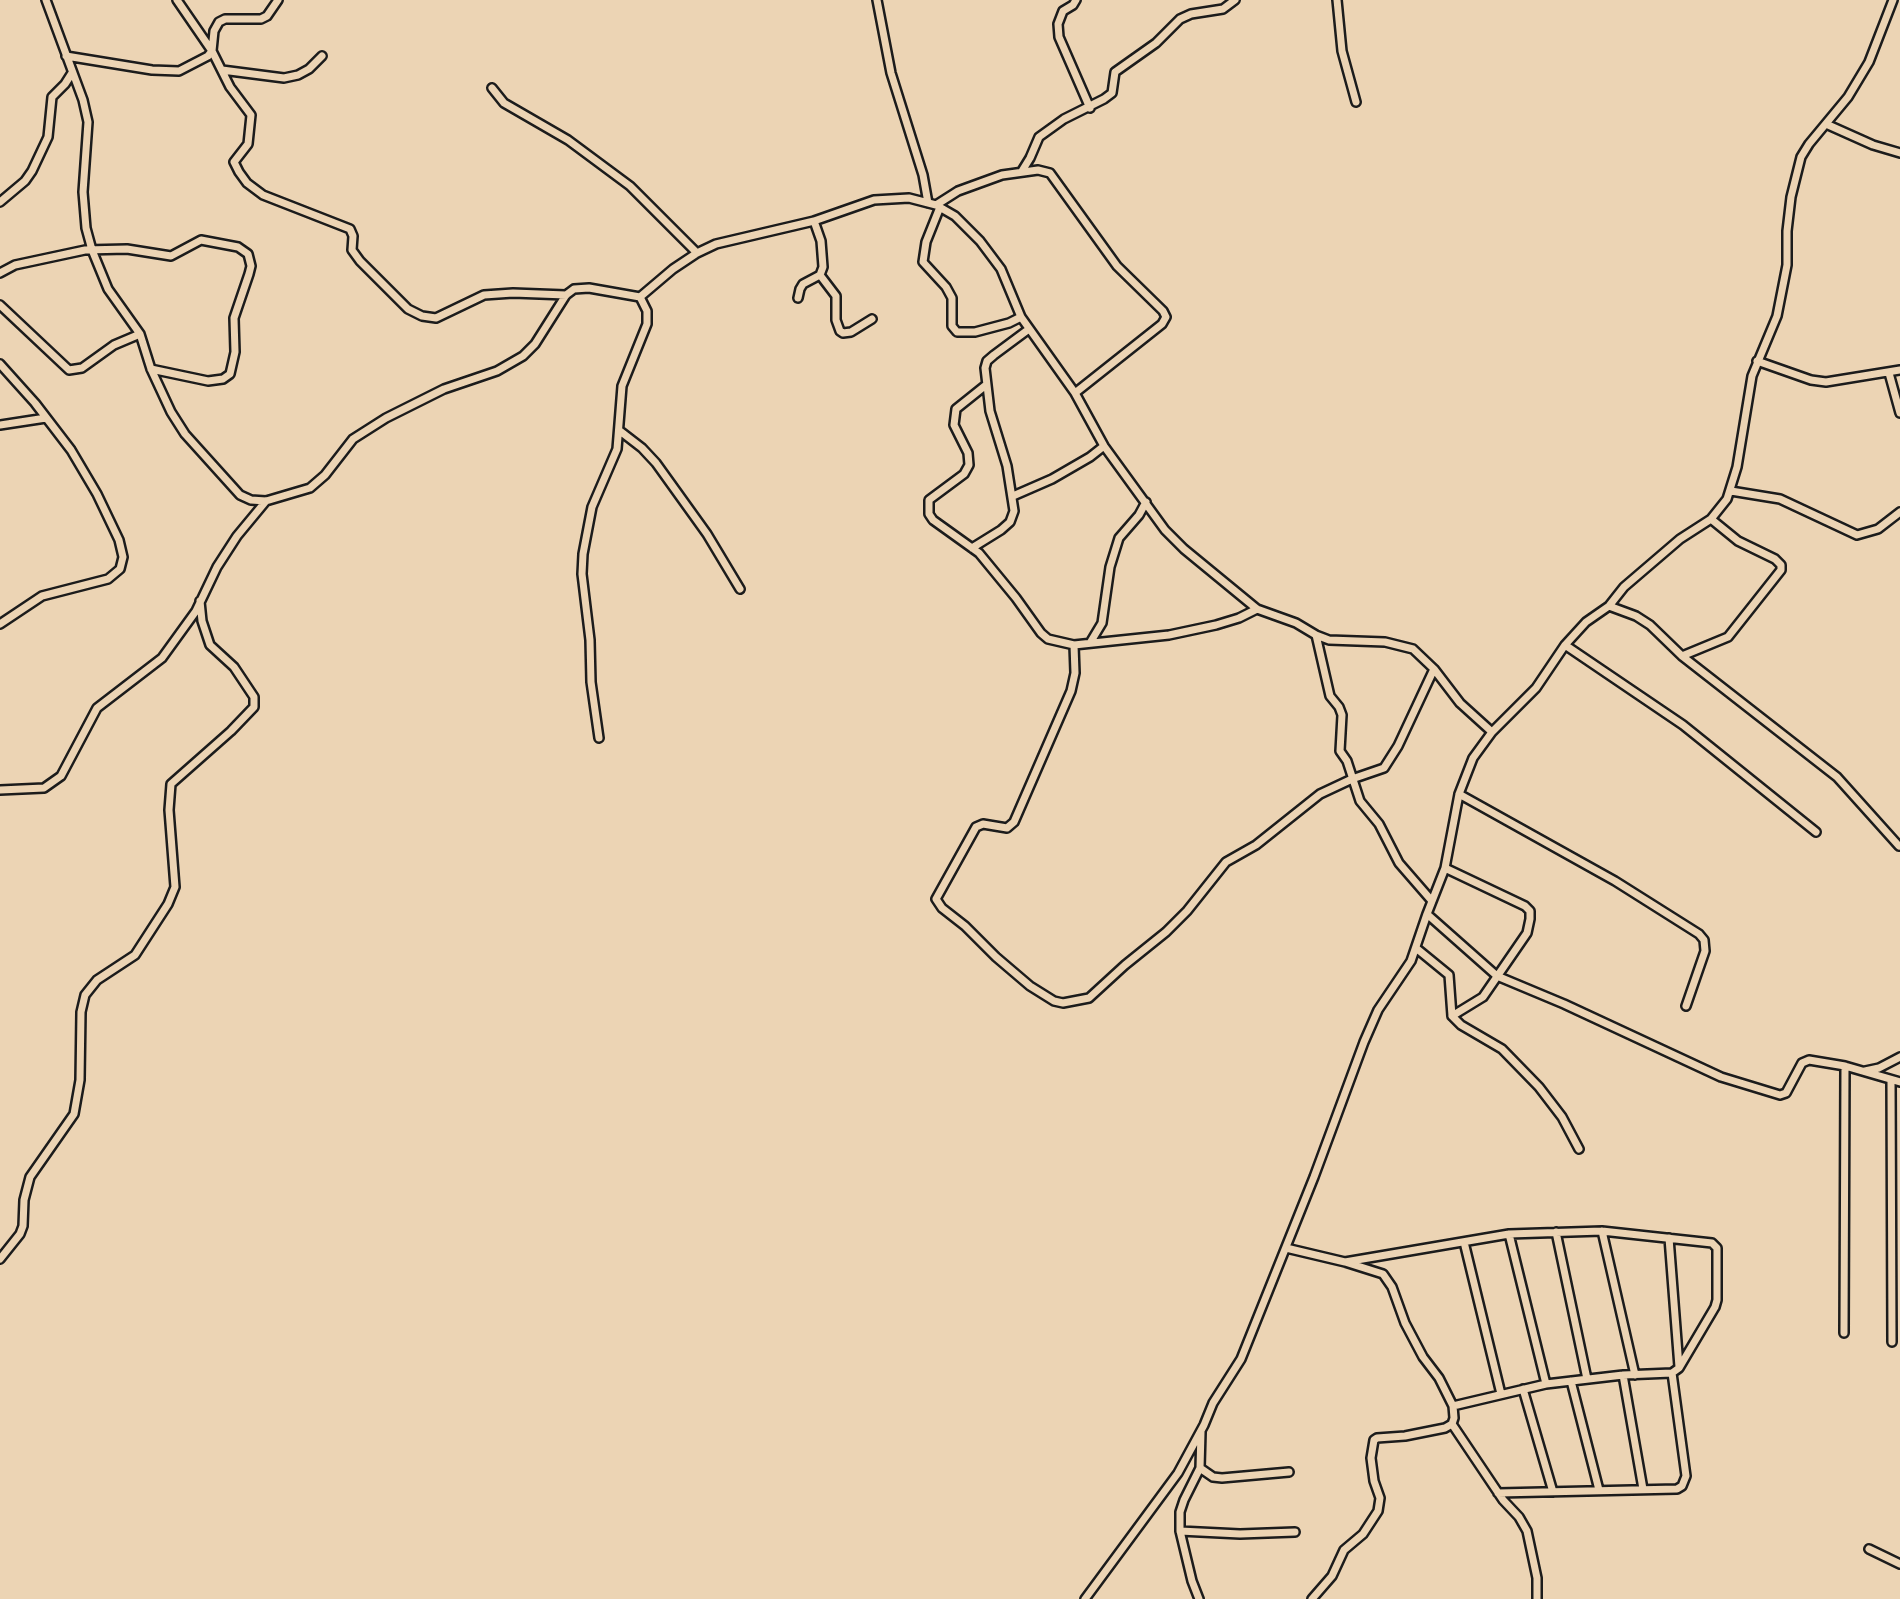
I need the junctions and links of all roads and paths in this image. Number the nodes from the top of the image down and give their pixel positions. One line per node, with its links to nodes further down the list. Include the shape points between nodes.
1 (46, 0): 10 (street)
2 (177, 0): 9 (street)
3 (278, 0): 9 (street, via 261,19 219,22)
4 (877, 0): 21 (street, via 891,73)
5 (1076, 0): 16 (street, via 1063,11 1059,37)
6 (1235, 0): 16 (street, via 1223,9 1180,19 1115,72 1112,93)
7 (1337, 0): 15 (street, via 1342,51)
8 (1893, 0): 17 (street, via 1869,62)
9 (212, 51): 10 (street, via 172,72); 12 (street)
10 (66, 56): 13 (street)
11 (322, 56): 12 (street, via 309,69 284,78)
12 (222, 70): 27 (street, via 251,114 248,144 234,162 243,178 263,195 350,229 352,250 408,309 436,318 484,295)
13 (72, 73): 20 (street, via 51,97 48,137 32,171); 23 (street, via 88,122 83,192)
14 (492, 88): 24 (street, via 504,103 568,140 630,186)
15 (1356, 102)
16 (1090, 108): 19 (street, via 1039,137)
17 (1826, 124): 18 (street); 35 (street, via 1801,157 1791,197 1787,265 1779,304)
18 (1900, 153)
19 (1022, 171): 21 (street, via 982,181); 41 (street, via 1050,173 1117,266 1166,317)
20 (0, 202)
21 (935, 205): 22 (street, via 885,198); 31 (street, via 969,229 990,254); 31 (street, via 923,262 952,298 952,326 957,332 975,332)
22 (814, 221): 24 (street, via 716,244); 26 (street, via 823,254)
23 (92, 250): 25 (street, via 15,265); 34 (street, via 108,289); 37 (street, via 127,249 171,256 210,240 248,254 249,274 234,318 230,374 208,381)
24 (697, 253): 28 (street)
25 (0, 273)
26 (820, 275): 29 (street, via 803,284); 32 (street, via 836,296 840,331 851,332)
27 (566, 295): 28 (street, via 581,287); 49 (street, via 535,344 519,360 386,418 354,439 310,488)
28 (640, 297): 45 (street, via 648,317 622,386)
29 (798, 298)
30 (0, 305): 34 (street, via 69,370 82,368 114,345)
31 (1021, 317): 33 (street)
32 (872, 319)
33 (1029, 329): 40 (street, via 987,361); 41 (street)
34 (140, 334): 37 (street)
35 (1757, 361): 39 (street, via 1826,382); 47 (street)
36 (0, 364): 43 (street)
37 (151, 369): 49 (street, via 185,434 233,489 251,500)
38 (1900, 370): 39 (street)
39 (1889, 373): 42 (street)
40 (986, 386): 48 (street); 53 (street, via 960,405 955,416 969,465 964,474 934,495 928,506 933,520)
41 (1074, 393): 46 (street)
42 (1900, 413)
43 (46, 418): 44 (street); 58 (street, via 97,494 123,563 108,579 42,596)
44 (0, 425)
45 (620, 431): 54 (street, via 656,463); 66 (street, via 592,507 582,574)
46 (1104, 446): 48 (street, via 1052,479); 50 (street)
47 (1731, 491): 51 (street, via 1780,499 1857,535 1878,529); 52 (street)
48 (1013, 496): 53 (street, via 1010,522)
49 (266, 500): 55 (street, via 237,536)
50 (1146, 502): 57 (street, via 1165,530); 60 (street, via 1119,538 1102,623)
51 (1900, 513)
52 (1711, 519): 56 (street, via 1624,587); 63 (street, via 1738,541 1775,559 1781,570 1728,637)
53 (972, 548): 61 (street, via 1041,633)
54 (740, 589)
55 (200, 601): 68 (street, via 162,658 97,708 61,776 44,788); 91 (street, via 210,645 234,667 255,702 231,731 171,784 175,887 135,955 97,980 85,995 74,1114 30,1177 23,1226)
56 (1609, 606): 62 (street); 63 (street, via 1650,625)
57 (1257, 609): 59 (street); 60 (street, via 1216,625 1169,635)
58 (0, 624)
59 (1316, 635): 64 (street, via 1405,646); 67 (street, via 1330,696 1342,715 1340,751)
60 (1090, 643): 61 (street)
61 (1074, 645): 67 (street, via 1071,691 1014,822 1007,828 976,827 936,899 996,957 1054,1001 1073,1003 1088,998 1178,920 1226,862 1256,845 1320,794)
62 (1565, 645): 65 (street, via 1536,688); 70 (street, via 1683,724)
63 (1682, 656): 71 (street, via 1837,777)
64 (1434, 669): 65 (street); 67 (street, via 1390,762)
65 (1492, 732): 69 (street, via 1473,758)
66 (599, 738)
67 (1352, 779): 73 (street, via 1360,801 1379,824 1399,863)
68 (1, 790)
69 (1460, 794): 72 (street); 77 (street, via 1633,891 1699,934 1705,951)
70 (1816, 832)
71 (1899, 846)
72 (1445, 868): 73 (street); 76 (street, via 1530,911 1527,933)
73 (1432, 901): 74 (street)
74 (1427, 914): 75 (street); 76 (street)
75 (1416, 948): 78 (street, via 1449,975); 90 (street, via 1364,1042)
76 (1497, 976): 78 (street, via 1483,997); 80 (street, via 1721,1077 1773,1094 1786,1093 1802,1063 1809,1060)
77 (1686, 1006)
78 (1452, 1016): 84 (street, via 1502,1049 1539,1087)
79 (1900, 1057): 81 (street, via 1879,1069)
80 (1845, 1066): 81 (street); 93 (street)
81 (1861, 1071): 82 (street)
82 (1891, 1080): 83 (street); 94 (street)
83 (1900, 1082)
84 (1579, 1149)
85 (1601, 1231): 86 (street); 88 (street); 97 (street)
86 (1556, 1232): 87 (street); 98 (street)
87 (1509, 1234): 89 (street); 100 (street)
88 (1669, 1238): 95 (street); 95 (street, via 1712,1243 1717,1248 1717,1300)
89 (1464, 1242): 92 (street); 102 (street)
90 (1286, 1248): 92 (street); 105 (street, via 1241,1359)
91 (0, 1259)
92 (1345, 1262): 103 (street, via 1383,1274)
93 (1844, 1334)
94 (1892, 1342)
95 (1675, 1371): 97 (street); 108 (street, via 1685,1482 1677,1489)
96 (1623, 1375): 97 (street); 98 (street); 108 (street)
97 (1635, 1375)
98 (1587, 1378): 99 (street)
99 (1571, 1381): 100 (street); 109 (street)
100 (1546, 1384): 101 (street)
101 (1523, 1390): 102 (street); 110 (street)
102 (1501, 1394): 103 (street)
103 (1452, 1406): 104 (street)
104 (1452, 1424): 111 (street); 118 (street, via 1374,1440 1371,1458 1380,1499 1378,1511 1363,1534 1344,1550 1332,1576)
105 (1201, 1431): 106 (street); 116 (street, via 1170,1484)
106 (1200, 1468): 107 (street, via 1222,1478); 112 (street, via 1180,1512)
107 (1289, 1472)
108 (1643, 1489): 109 (street)
109 (1599, 1490): 110 (street)
110 (1553, 1492): 111 (street)
111 (1498, 1493): 119 (street, via 1527,1531)
112 (1180, 1531): 113 (street); 117 (street)
113 (1295, 1532)
114 (1869, 1549): 115 (street)
115 (1900, 1564)
116 (1085, 1599)
117 (1199, 1599)
118 (1312, 1599)
119 (1537, 1599)

